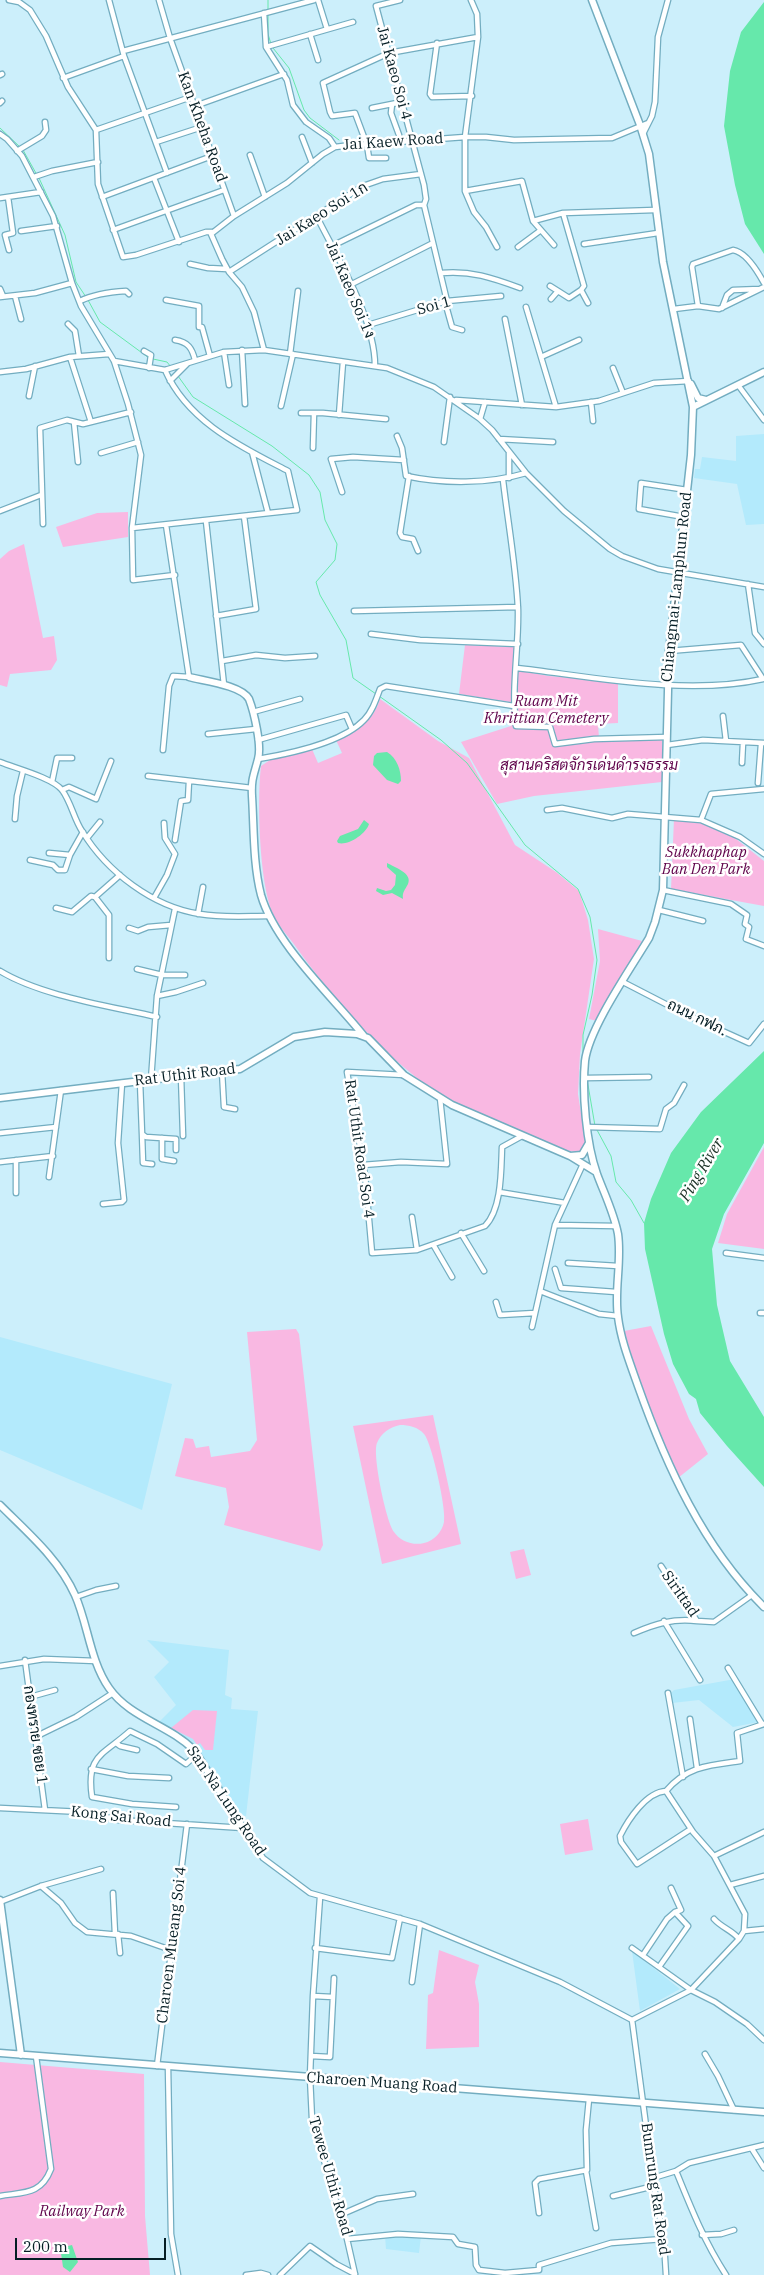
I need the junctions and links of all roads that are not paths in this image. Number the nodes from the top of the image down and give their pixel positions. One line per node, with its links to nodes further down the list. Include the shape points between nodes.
1 (9, 0): 23 (street, via 30,10 46,36)
2 (110, 0): 19 (street)
3 (166, 0): 10 (street)
4 (314, 0): 11 (street)
5 (318, 0): 13 (street)
6 (400, 0): 20 (street, Jai Kaeo Soi 4, via 376,6)
7 (471, 0): 15 (street, via 478,14)
8 (592, 0): 33 (main road, Chiangmai-Lamphun Road)
9 (668, 0): 32 (street, via 658,37 655,102)
10 (160, 1): 16 (street, Kan Kheha Road)
11 (267, 12): 16 (street); 18 (street)
12 (353, 22): 13 (street)
13 (327, 29): 14 (street)
14 (310, 34): 18 (street); 21 (street)
15 (478, 37): 17 (street); 24 (street)
16 (170, 38): 19 (street); 25 (street, Kan Kheha Road)
17 (437, 43): 20 (street); 24 (street, via 430,94 432,97)
18 (266, 47): 22 (street)
19 (124, 53): 23 (street); 30 (street)
20 (389, 53): 26 (street, Jai Kaeo Soi 4); 43 (street, via 323,83 332,116 355,113)
21 (318, 60)
22 (284, 74): 28 (street); 44 (street, via 295,109)
23 (63, 78): 35 (street)
24 (472, 96): 40 (street)
25 (191, 97): 28 (street, Kan Kheha Road); 30 (street)
26 (402, 102): 27 (street); 41 (street, Jai Kaeo Soi 4)
27 (392, 104): 29 (street); 38 (street)
28 (195, 106): 34 (street, Kan Kheha Road)
29 (372, 108)
30 (145, 113): 35 (street); 42 (street)
31 (45, 122): 45 (street, via 46,130 42,136)
32 (648, 122): 33 (street, Jai Kaew Road); 37 (street)
33 (640, 125): 37 (main road, Chiangmai-Lamphun Road); 40 (street, Jai Kaew Road, via 612,138 514,140)
34 (202, 127): 42 (street); 47 (street, Kan Kheha Road)
35 (96, 130): 49 (street)
36 (0, 134): 45 (street)
37 (642, 134): 64 (main road, Chiangmai-Lamphun Road, via 648,154)
38 (399, 135)
39 (302, 137): 50 (street)
40 (465, 137): 41 (street, Jai Kaew Road); 56 (street)
41 (412, 141): 43 (street, Jai Kaew Road); 52 (street, Jai Kaeo Soi 4)
42 (156, 142): 51 (street)
43 (367, 145): 44 (street, Jai Kaew Road); 48 (street, via 369,158)
44 (335, 147): 50 (street, Jai Kaew Road)
45 (21, 148): 53 (street)
46 (250, 155): 60 (street)
47 (212, 156): 51 (street); 55 (street, Kan Kheha Road)
48 (386, 158)
49 (98, 162): 53 (street); 59 (street)
50 (312, 163): 60 (street, Jai Kaew Road)
51 (167, 173): 54 (street)
52 (421, 174): 62 (street, Jai Kaeo Soi 4, via 426,199); 67 (street, Jai Kaeo Soi 1ก, via 371,182)
53 (37, 176): 57 (street)
54 (154, 178): 59 (street); 63 (street)
55 (224, 190): 63 (street); 66 (street, Kan Kheha Road)
56 (465, 191): 68 (street, via 522,180); 80 (street, via 474,212)
57 (41, 192): 58 (street); 69 (street)
58 (8, 197): 61 (street); 82 (street, via 13,233 5,235)
59 (102, 197): 70 (street)
60 (265, 197): 66 (street, Jai Kaew Road)
61 (0, 198)
62 (424, 205): 76 (street, Jai Kaeo Soi 4); 78 (street, via 416,205)
63 (167, 210): 70 (street); 75 (street)
64 (654, 210): 65 (street); 74 (main road, Chiangmai-Lamphun Road)
65 (563, 213): 68 (street); 93 (street, via 584,286)
66 (234, 216): 73 (street, Jai Kaew Road)
67 (317, 216): 78 (street, Jai Kaeo Soi 1ง); 84 (street, Jai Kaeo Soi 1ก)
68 (533, 221): 71 (street)
69 (57, 226): 72 (street); 86 (street)
70 (113, 230): 75 (street, via 123,257)
71 (541, 230): 79 (street); 81 (street)
72 (21, 231)
73 (212, 232): 75 (street); 84 (street, via 214,244)
74 (658, 233): 77 (street); 108 (main road, Chiangmai-Lamphun Road)
75 (179, 242)
76 (434, 243): 85 (street, Jai Kaeo Soi 4); 88 (street)
77 (584, 244)
78 (332, 246): 88 (street, Jai Kaeo Soi 1ง)
79 (554, 246)
80 (497, 247)
81 (518, 247)
82 (8, 250)
83 (190, 264): 84 (street)
84 (228, 270): 117 (street, via 242,287 254,312)
85 (441, 273): 90 (street, via 484,275); 103 (street, Jai Kaeo Soi 4)
86 (72, 283): 97 (street); 101 (street)
87 (764, 283): 105 (street, via 757,270 733,250 693,264)
88 (350, 285): 112 (street, Jai Kaeo Soi 1ง)
89 (550, 286): 95 (street)
90 (520, 288)
91 (763, 288): 107 (street); 107 (street, via 733,290 727,295)
92 (0, 289): 99 (street)
93 (581, 290): 95 (street, via 569,298); 104 (street)
94 (298, 291): 121 (street)
95 (558, 291): 100 (street)
96 (129, 294): 101 (street, via 120,291)
97 (15, 296): 99 (street); 109 (street)
98 (501, 296): 103 (street, Soi 1)
99 (2, 297)
100 (552, 299)
101 (81, 300): 120 (street)
102 (166, 300): 123 (street, via 199,306 199,327 202,327)
103 (446, 301): 112 (street, Soi 1); 113 (street, Jai Kaeo Soi 4, via 452,327)
104 (588, 303)
105 (698, 306): 107 (street); 108 (street)
106 (526, 308): 125 (street)
107 (722, 308)
108 (674, 309): 140 (main road, Chiangmai-Lamphun Road)
109 (22, 319)
110 (505, 319): 151 (street)
111 (68, 324): 122 (street, via 75,331)
112 (368, 325): 131 (street, Jai Kaeo Soi 1ง, via 375,349)
113 (462, 330)
114 (175, 340): 126 (street, via 188,344)
115 (580, 340): 125 (street)
116 (242, 350): 117 (street); 119 (street); 149 (street)
117 (264, 350): 121 (street)
118 (144, 351): 132 (street, via 151,356)
119 (224, 352): 123 (street); 141 (street)
120 (109, 354): 122 (street); 127 (street)
121 (291, 354): 128 (street); 150 (street)
122 (79, 356): 124 (street)
123 (210, 356): 126 (street)
124 (70, 357): 130 (street); 164 (street)
125 (541, 357): 152 (street)
126 (195, 360): 134 (street)
127 (114, 361): 129 (street); 137 (street)
128 (343, 362): 131 (street); 157 (street)
129 (123, 363): 132 (street); 137 (street)
130 (35, 366): 136 (street); 144 (street)
131 (375, 366): 145 (street, via 409,376)
132 (149, 368): 135 (street)
133 (613, 368): 143 (street)
134 (180, 369): 135 (street); 139 (street)
135 (168, 370): 139 (street)
136 (0, 372)
137 (118, 372): 154 (street)
138 (764, 372): 142 (main road)
139 (170, 381): 171 (street, via 203,422)
140 (689, 381): 143 (street, via 654,383); 146 (main road, via 698,398); 153 (main road, Chiangmai-Lamphun Road)
141 (229, 385)
142 (738, 385): 146 (main road); 161 (street)
143 (623, 393): 148 (street)
144 (29, 396)
145 (452, 398): 147 (street); 160 (street); 168 (street)
146 (707, 400): 153 (main road); 158 (main road)
147 (485, 402): 151 (street); 160 (street)
148 (592, 402): 152 (street); 162 (street)
149 (245, 404)
150 (281, 406)
151 (522, 406): 152 (street)
152 (556, 407)
153 (693, 407): 158 (main road, Chiangmai-Lamphun Road)
154 (131, 412): 164 (street); 167 (street)
155 (301, 413): 156 (street)
156 (314, 413): 157 (street); 170 (street)
157 (339, 415): 159 (street)
158 (692, 418): 180 (main road, Chiangmai-Lamphun Road)
159 (386, 419)
160 (480, 419): 166 (street)
161 (764, 420)
162 (593, 421)
163 (74, 422): 164 (street); 175 (street); 182 (street, via 67,420 40,428)
164 (90, 422)
165 (397, 436): 174 (street)
166 (500, 439): 169 (street); 173 (street)
167 (138, 442): 172 (street); 190 (street, via 141,455)
168 (444, 442)
169 (553, 442)
170 (313, 448)
171 (252, 452): 184 (street); 184 (street, via 288,471 297,510)
172 (101, 453)
173 (509, 453): 176 (street); 178 (street)
174 (404, 460): 177 (street); 181 (street, via 331,459)
175 (78, 462)
176 (526, 473): 178 (street); 192 (street, via 610,548 641,564)
177 (407, 476): 179 (street, via 478,482); 191 (street, via 400,533 402,537 413,539)
178 (509, 478): 179 (street)
179 (503, 480): 196 (street)
180 (687, 490): 186 (main road, Chiangmai-Lamphun Road); 186 (street, via 641,483 639,510)
181 (342, 492)
182 (41, 495): 183 (street); 188 (street)
183 (0, 511)
184 (268, 513): 185 (street)
185 (244, 516): 187 (street); 198 (street, via 256,609)
186 (684, 517): 192 (main road, Chiangmai-Lamphun Road)
187 (206, 520): 189 (street); 198 (street)
188 (43, 524)
189 (166, 524): 190 (street); 193 (street)
190 (132, 528): 193 (street, via 133,580)
191 (418, 551)
192 (678, 572): 194 (street); 202 (main road, Chiangmai-Lamphun Road)
193 (175, 575): 206 (street)
194 (748, 584): 195 (street); 201 (street, via 755,633)
195 (764, 587)
196 (518, 607): 197 (street); 200 (street)
197 (354, 611)
198 (216, 616): 204 (street)
199 (371, 634): 200 (street, via 420,640)
200 (518, 644): 205 (street)
201 (764, 644)
202 (669, 651): 207 (street, via 740,645); 209 (main road, Chiangmai-Lamphun Road)
203 (315, 656): 204 (street, via 285,658 256,655)
204 (222, 661): 208 (street)
205 (517, 668): 209 (street); 211 (street)
206 (189, 677): 208 (main road); 223 (street, via 173,676 169,686)
207 (763, 678): 209 (street, via 740,684)
208 (224, 685): 212 (main road, via 247,695)
209 (668, 685): 217 (main road, Chiangmai-Lamphun Road)
210 (300, 699): 212 (street)
211 (514, 706): 214 (street, via 386,686 382,687 363,721); 217 (street, via 516,726 550,727 555,744)
212 (253, 712): 215 (main road)
213 (724, 716): 219 (street)
214 (352, 729): 218 (street, via 346,715); 225 (street, via 300,750)
215 (256, 730): 216 (street); 218 (main road)
216 (208, 734)
217 (667, 737): 222 (main road, Chiangmai-Lamphun Road)
218 (258, 740): 225 (main road)
219 (726, 741): 220 (street); 222 (street, via 703,740)
220 (743, 743): 221 (street); 228 (street)
221 (763, 743): 233 (street)
222 (667, 745): 238 (main road, Chiangmai-Lamphun Road)
223 (163, 750)
224 (72, 758): 232 (street, via 57,758)
225 (258, 759): 234 (main road)
226 (111, 761): 236 (street, via 96,799 69,787)
227 (0, 762): 229 (street)
228 (742, 763)
229 (23, 771): 232 (street); 239 (street)
230 (148, 776): 231 (street)
231 (189, 781): 234 (street); 245 (street, via 188,800 181,800)
232 (52, 782): 236 (street)
233 (758, 783)
234 (252, 788): 259 (main road, via 258,878)
235 (764, 789): 240 (street, via 711,794)
236 (62, 790): 243 (street)
237 (547, 810): 238 (street, via 562,808 612,818 628,814)
238 (666, 815): 240 (street); 252 (main road, Chiangmai-Lamphun Road)
239 (15, 819)
240 (701, 820): 247 (street, via 740,838)
241 (100, 822): 244 (street)
242 (164, 823): 254 (street, via 166,838 175,854)
243 (82, 832): 244 (street); 248 (street)
244 (87, 838): 250 (street)
245 (175, 840)
246 (48, 853): 248 (street)
247 (764, 854)
248 (70, 855): 249 (street, via 63,870)
249 (30, 860)
250 (120, 875): 253 (street); 254 (street)
251 (203, 887): 258 (street)
252 (663, 890): 257 (main road, Chiangmai-Lamphun Road); 263 (street, via 731,904 747,914 745,924 749,927 746,939)
253 (95, 897): 255 (street, via 91,896 72,912); 264 (street, via 109,916)
254 (154, 898): 256 (street)
255 (56, 908)
256 (175, 909): 258 (street); 261 (street)
257 (659, 910): 260 (street); 269 (main road, Chiangmai-Lamphun Road, via 648,938)
258 (198, 914): 259 (street)
259 (269, 916): 274 (main road, via 284,940)
260 (703, 922)
261 (171, 925): 262 (street, via 137,931); 267 (street)
262 (129, 928)
263 (764, 946)
264 (109, 958)
265 (137, 969): 267 (street)
266 (0, 971): 272 (street, via 15,980 78,999)
267 (162, 975): 268 (street); 271 (street)
268 (185, 975)
269 (623, 982): 273 (street, ถนน กฟภ., via 749,1043); 279 (main road, Chiangmai-Lamphun Road, via 597,1026 588,1049)
270 (203, 983): 271 (street)
271 (157, 996): 272 (street)
272 (157, 1017): 280 (street)
273 (764, 1024)
274 (364, 1036): 275 (main road, Rat Uthit Road, via 325,1032 294,1037 240,1069); 276 (main road)
275 (222, 1071): 277 (main road, Rat Uthit Road); 287 (street, via 224,1106)
276 (404, 1075): 286 (main road); 304 (street, Rat Uthit Road Soi 4, via 348,1072)
277 (181, 1076): 280 (main road, Rat Uthit Road); 292 (street)
278 (650, 1077): 279 (street)
279 (586, 1078): 289 (main road, Chiangmai-Lamphun Road)
280 (151, 1080): 281 (main road, Rat Uthit Road)
281 (140, 1081): 282 (main road, Rat Uthit Road); 291 (street)
282 (122, 1083): 284 (main road, Rat Uthit Road); 310 (street, via 118,1143 124,1200)
283 (684, 1085): 289 (street, via 674,1103 666,1109 660,1130)
284 (61, 1090): 285 (main road, Rat Uthit Road); 288 (street)
285 (0, 1098)
286 (440, 1098): 293 (main road); 304 (street, via 447,1164 401,1162)
287 (235, 1109)
288 (56, 1127): 290 (street); 297 (street)
289 (589, 1127): 295 (main road, Chiangmai-Lamphun Road)
290 (0, 1133)
291 (142, 1134): 294 (street); 302 (street, via 143,1162)
292 (183, 1136)
293 (522, 1136): 298 (main road); 307 (street, via 502,1147)
294 (162, 1138): 296 (street, via 176,1139); 300 (street, via 162,1159)
295 (589, 1143): 298 (main road, via 582,1155); 305 (main road, Chiangmai-Lamphun Road)
296 (176, 1150)
297 (53, 1156): 299 (street); 306 (street)
298 (570, 1156): 303 (main road)
299 (16, 1160): 301 (street); 308 (street)
300 (174, 1161)
301 (0, 1162)
302 (152, 1164)
303 (583, 1164): 305 (main road); 309 (street)
304 (364, 1165): 316 (street, Rat Uthit Road Soi 4, via 372,1253)
305 (596, 1172): 313 (main road, Chiangmai-Lamphun Road)
306 (49, 1178)
307 (499, 1192): 309 (street); 314 (street, via 488,1223)
308 (16, 1193)
309 (565, 1203): 312 (street)
310 (103, 1204)
311 (412, 1216): 316 (street)
312 (555, 1225): 313 (street); 324 (street)
313 (616, 1226): 320 (main road, Chiangmai-Lamphun Road)
314 (461, 1233): 315 (street); 322 (street)
315 (434, 1246): 316 (street); 323 (street)
316 (417, 1250)
317 (726, 1253): 318 (street)
318 (764, 1258)
319 (568, 1263): 320 (street)
320 (618, 1266): 325 (main road, Chiangmai-Lamphun Road)
321 (555, 1269): 325 (street, via 561,1288)
322 (484, 1272)
323 (452, 1277)
324 (540, 1291): 327 (street); 328 (street, via 599,1314)
325 (616, 1292): 328 (main road, Chiangmai-Lamphun Road)
326 (496, 1302): 327 (street, via 500,1315)
327 (535, 1313): 329 (street)
328 (618, 1316): 333 (main road, Chiangmai-Lamphun Road, via 626,1350 669,1464 699,1522)
329 (532, 1327)
330 (0, 1505): 334 (main road, San Na Lung Road, via 52,1558)
331 (661, 1566): 337 (street, Sirittad)
332 (116, 1586): 334 (street)
333 (752, 1595): 335 (main road, Chiangmai-Lamphun Road); 337 (street, Sirittad, via 714,1622)
334 (76, 1597): 340 (main road, San Na Lung Road)
335 (764, 1607)
336 (664, 1621): 337 (street); 338 (street); 343 (street)
337 (697, 1621)
338 (634, 1633)
339 (25, 1660): 340 (street, via 67,1658); 341 (street); 347 (street, กองทราย ซอย 1)
340 (96, 1661): 345 (main road, San Na Lung Road)
341 (0, 1666)
342 (728, 1668): 349 (street)
343 (700, 1680)
344 (55, 1690): 347 (street)
345 (113, 1693): 350 (street, via 76,1718); 353 (main road, San Na Lung Road, via 146,1720 186,1741)
346 (668, 1694): 356 (street)
347 (30, 1697): 350 (street, กองทราย ซอย 1)
348 (690, 1720): 354 (street)
349 (763, 1724): 354 (street, via 737,1734 740,1760)
350 (35, 1737): 361 (street, กองทราย ซอย 1)
351 (116, 1743): 352 (street); 353 (street, via 130,1730 186,1764); 355 (street, via 96,1758)
352 (137, 1750)
353 (197, 1754): 363 (main road, San Na Lung Road)
354 (697, 1768): 356 (street)
355 (91, 1769): 357 (street, via 128,1776); 359 (street, via 92,1797)
356 (683, 1777): 358 (street)
357 (169, 1778)
358 (666, 1791): 364 (street); 364 (street, via 659,1792 632,1814 620,1836 621,1842 637,1864)
359 (176, 1807)
360 (0, 1808): 361 (street, Kong Sai Road)
361 (45, 1810): 362 (street, Kong Sai Road, via 82,1812 119,1820)
362 (187, 1824): 363 (street, Kong Sai Road); 385 (street, Charoen Mueang Soi 4)
363 (243, 1828): 373 (street, San Na Lung Road, via 263,1858 302,1888)
364 (691, 1829): 366 (street)
365 (764, 1832): 366 (street)
366 (714, 1856): 369 (street)
367 (101, 1869): 370 (street)
368 (764, 1876): 369 (street)
369 (730, 1885): 380 (street, via 745,1914)
370 (41, 1886): 374 (street); 381 (street, via 62,1903 81,1929 96,1934)
371 (670, 1888): 375 (street, via 681,1910)
372 (113, 1893): 381 (street)
373 (320, 1897): 376 (street, San Na Lung Road); 383 (street, Tewee Uthit Road)
374 (0, 1901): 398 (main road)
375 (675, 1912): 387 (street); 388 (street, via 688,1926)
376 (400, 1918): 378 (street, San Na Lung Road); 383 (street, via 392,1958)
377 (714, 1919): 382 (street)
378 (420, 1924): 390 (street); 394 (street, San Na Lung Road, via 560,1982)
379 (764, 1929): 380 (street)
380 (744, 1931): 382 (street)
381 (116, 1934): 385 (street, via 143,1939); 386 (street)
382 (739, 1939): 391 (street)
383 (315, 1948): 392 (street, Tewee Uthit Road)
384 (632, 1948): 387 (street)
385 (171, 1950): 401 (street, Charoen Mueang Soi 4)
386 (120, 1953)
387 (643, 1955): 388 (street)
388 (659, 1967): 391 (street)
389 (334, 1978): 393 (street)
390 (412, 1982)
391 (691, 1990): 394 (street); 395 (street, via 722,2006)
392 (313, 1996): 393 (street); 400 (street, Tewee Uthit Road)
393 (333, 1997): 400 (street, via 330,2057)
394 (632, 2020): 405 (street, Bumrung Rat Road)
395 (764, 2040)
396 (0, 2054): 398 (main road, Charoen Muang Road)
397 (704, 2054): 406 (street)
398 (20, 2055): 399 (main road, Charoen Muang Road)
399 (36, 2056): 401 (main road, Charoen Muang Road); 416 (street, via 51,2169 47,2180 33,2191)
400 (311, 2056): 403 (street, Tewee Uthit Road)
401 (158, 2066): 402 (main road, Charoen Muang Road)
402 (168, 2066): 403 (main road, Charoen Muang Road); 426 (street, via 171,2234)
403 (310, 2077): 404 (main road, Charoen Muang Road); 419 (street, Tewee Uthit Road, via 312,2119)
404 (589, 2099): 405 (main road, Charoen Muang Road); 411 (street)
405 (643, 2103): 406 (main road, Charoen Muang Road); 413 (street, Bumrung Rat Road)
406 (734, 2110): 407 (main road, Charoen Muang Road)
407 (764, 2112)
408 (764, 2145): 409 (street)
409 (752, 2149): 410 (street); 412 (street, via 689,2162)
410 (764, 2168)
411 (586, 2170): 418 (street, via 539,2178 535,2183); 420 (street)
412 (676, 2171): 413 (street); 422 (street)
413 (653, 2178): 414 (street, Bumrung Rat Road)
414 (654, 2186): 417 (street); 424 (street, Bumrung Rat Road)
415 (413, 2194): 419 (street, via 377,2199)
416 (0, 2196)
417 (613, 2196)
418 (539, 2213)
419 (340, 2215): 423 (street, Tewee Uthit Road)
420 (596, 2228)
421 (734, 2230): 422 (street)
422 (702, 2235): 431 (street)
423 (348, 2238): 424 (street, via 398,2234 453,2237 458,2244 475,2246 479,2270 505,2273 539,2270 539,2265 611,2243); 425 (street, Tewee Uthit Road)
424 (663, 2239): 430 (street, Bumrung Rat Road)
425 (356, 2274): 429 (street, via 310,2246)
426 (178, 2275)
427 (246, 2275): 428 (street)
428 (268, 2275)
429 (280, 2275)
430 (666, 2275)
431 (726, 2275)

